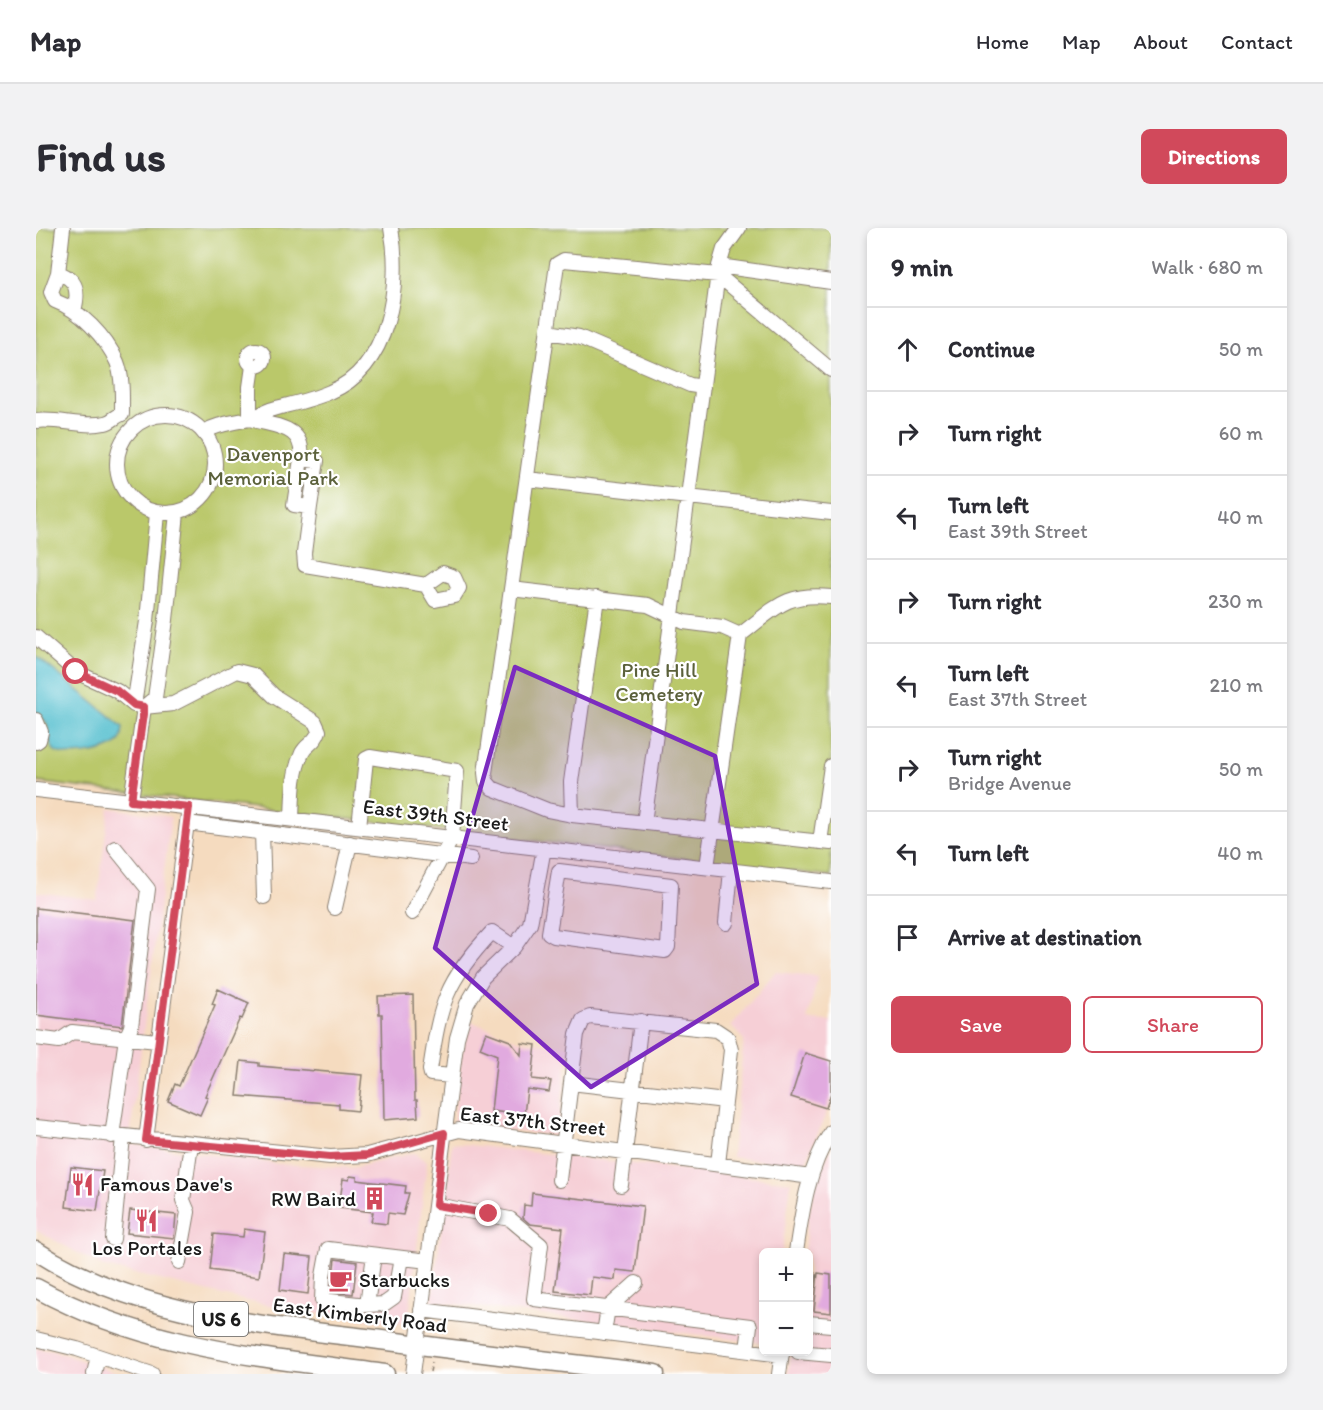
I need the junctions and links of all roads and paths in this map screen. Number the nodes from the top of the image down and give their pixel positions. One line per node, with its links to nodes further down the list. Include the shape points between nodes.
1 (63, 228): 5 (street)
2 (391, 228): 13 (street, via 396,277 391,309 368,360 331,392)
3 (739, 228): 4 (street, via 724,249)
4 (718, 271): 6 (street); 8 (street, via 564,260 555,269); 10 (street); 11 (street)
5 (58, 273): 7 (street, via 75,283 78,296); 7 (street, via 51,292 55,301)
6 (831, 282)
7 (74, 311): 12 (street, via 104,342 117,363 122,414)
8 (548, 332): 11 (street, via 579,337 690,385); 17 (street)
9 (253, 366): 13 (street)
10 (831, 370)
11 (703, 387): 18 (street)
12 (117, 415): 14 (street, via 107,423 90,425); 15 (street)
13 (250, 419): 16 (street, via 234,420); 22 (street, via 286,428 298,436 302,446 294,504 310,507 304,566)
14 (36, 421)
15 (132, 429): 16 (street, via 160,416 179,417); 19 (street, via 117,460 119,477 136,504)
16 (204, 432): 20 (street, via 215,459 213,479 199,500)
17 (527, 479): 18 (street); 23 (street)
18 (688, 498): 21 (street); 26 (street)
19 (157, 513): 20 (street); 29 (street)
20 (177, 513): 29 (street, via 155,698)
21 (831, 513)
22 (426, 585)
23 (511, 589): 25 (street); 36 (street, via 486,781 492,788 547,810)
24 (831, 597): 27 (street, via 806,594 787,600)
25 (597, 598): 26 (street, via 648,605); 36 (street, via 571,782)
26 (672, 615): 27 (street, via 684,622 722,627); 39 (street)
27 (740, 635): 41 (street)
28 (36, 637): 29 (street, via 76,672)
29 (139, 706): 34 (street); 37 (street, via 173,705 237,671 253,675 274,696 315,722 319,731 316,741 303,750 294,775)
30 (36, 720): 31 (street, via 41,732)
31 (36, 742)
32 (831, 766): 44 (street)
33 (36, 789): 34 (street, East 39th Street)
34 (131, 801): 35 (street, East 39th Street)
35 (189, 807): 37 (street, East 39th Street); 38 (street)
36 (572, 815): 39 (street)
37 (292, 819): 40 (street, East 39th Street)
38 (187, 823): 42 (street); 63 (street)
39 (644, 823): 41 (street)
40 (359, 827): 43 (street, East 39th Street); 43 (street, via 366,759 370,757 457,771)
41 (713, 829): 44 (street); 50 (street)
42 (262, 832): 45 (street); 53 (street)
43 (452, 838): 47 (street, East 39th Street); 48 (street)
44 (825, 842)
45 (350, 843): 48 (street); 56 (street)
46 (115, 848): 62 (street, via 148,889 131,1027)
47 (544, 848): 50 (street, East 39th Street); 54 (street)
48 (443, 855): 49 (street); 57 (street)
49 (471, 859)
50 (707, 867): 51 (street, East 39th Street)
51 (731, 870): 52 (street, East 39th Street); 58 (street)
52 (831, 882)
53 (264, 897)
54 (536, 901): 55 (street); 59 (street, via 530,924)
55 (552, 903): 55 (street, via 549,933 554,936 666,951 668,947 671,885 559,871)
56 (336, 908)
57 (412, 913)
58 (726, 924)
59 (514, 947): 64 (street, via 483,977 467,1004); 64 (street, via 492,932 465,960 450,984 442,1003 430,1070 431,1074)
60 (641, 1021): 65 (street, via 598,1016 583,1020 577,1034); 66 (street); 67 (street, via 716,1030 728,1038 732,1050)
61 (36, 1038): 62 (street, via 59,1041 72,1032)
62 (126, 1038): 63 (street); 71 (street)
63 (158, 1041): 72 (street)
64 (451, 1076): 70 (street)
65 (572, 1083): 66 (street); 74 (street)
66 (632, 1090): 67 (street); 75 (street)
67 (725, 1101): 76 (street)
68 (36, 1127): 71 (street, East 37th Street)
69 (831, 1132): 77 (street)
70 (444, 1133): 73 (street, East 37th Street, via 367,1155 330,1157); 74 (street, East 37th Street, via 459,1130); 80 (street)
71 (117, 1136): 72 (street, East 37th Street); 81 (street)
72 (146, 1140): 73 (street, East 37th Street)
73 (191, 1144): 87 (street, via 183,1200 188,1212)
74 (564, 1144): 75 (street, East 37th Street); 78 (street)
75 (625, 1152): 76 (street, East 37th Street); 79 (street)
76 (718, 1164): 77 (street, East 37th Street)
77 (811, 1177): 82 (street)
78 (560, 1180)
79 (621, 1185)
80 (436, 1205): 86 (street); 91 (street, via 510,1218 541,1245 534,1299)
81 (113, 1239)
82 (797, 1248)
83 (36, 1251): 97 (main road, East Kimberly Road / US 6, via 118,1292 182,1311)
84 (374, 1255): 85 (street); 90 (street); 90 (street, via 328,1249 323,1276 322,1300)
85 (401, 1258): 86 (street); 90 (street, via 394,1298 384,1304)
86 (428, 1261): 92 (street)
87 (179, 1263)
88 (636, 1283): 91 (street)
89 (36, 1288): 108 (main road, US 6, via 96,1318 161,1339 249,1357)
90 (367, 1305)
91 (608, 1308): 95 (street); 98 (street, via 750,1326)
92 (421, 1310): 95 (street); 97 (street)
93 (813, 1323): 94 (street)
94 (831, 1325)
95 (604, 1333): 98 (street)
96 (36, 1339): 102 (street)
97 (417, 1345): 109 (street); 110 (main road, East Kimberly Road / US 6)
98 (747, 1350): 99 (street)
99 (759, 1351)
100 (813, 1353): 101 (street)
101 (831, 1355)
102 (98, 1356): 106 (street); 107 (street)
103 (782, 1356): 111 (street)
104 (432, 1362): 105 (path)
105 (430, 1372)
106 (94, 1374)
107 (152, 1374)
108 (385, 1374)
109 (413, 1374)
110 (655, 1374)
111 (779, 1374)

